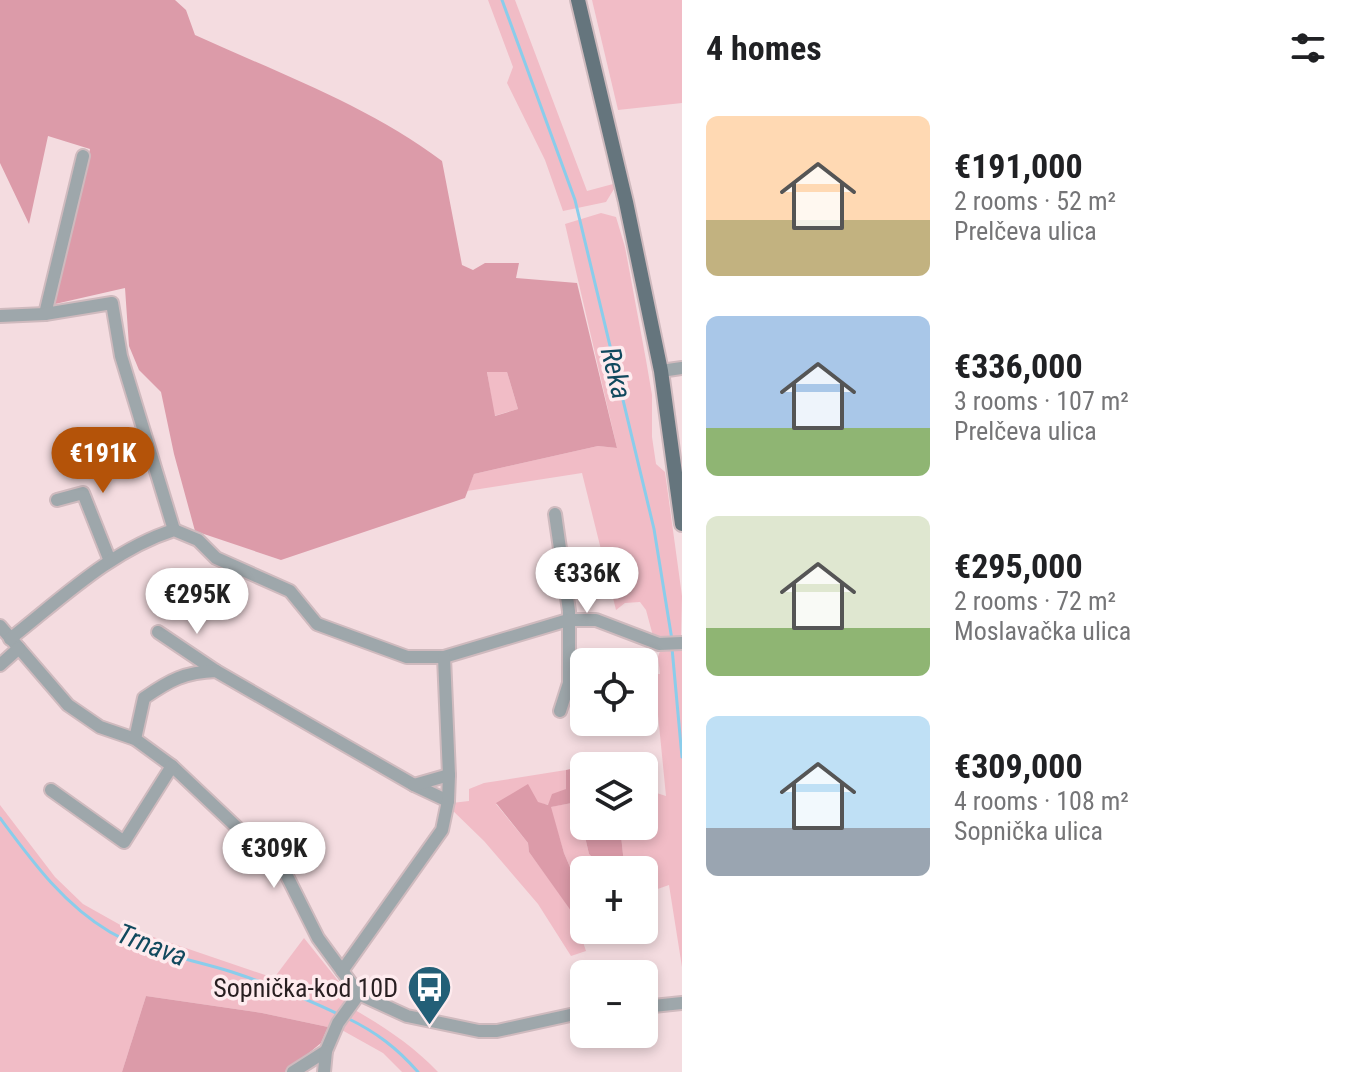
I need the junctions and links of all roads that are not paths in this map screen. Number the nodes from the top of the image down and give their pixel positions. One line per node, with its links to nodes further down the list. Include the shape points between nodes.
1 (578, 0): 6 (main road)
2 (83, 156): 3 (street)
3 (45, 314): 4 (street); 10 (street, via 112,303 121,356)
4 (0, 316)
5 (682, 368): 6 (street)
6 (661, 371): 9 (main road)
7 (57, 500): 11 (street, via 83,493)
8 (555, 514): 12 (street)
9 (682, 524)
10 (174, 530): 11 (street); 17 (street, via 198,540 216,558 290,591 317,624 407,657)
11 (110, 561): 16 (street)
12 (568, 620): 15 (street, via 596,620 659,644); 17 (street); 20 (street, via 569,683)
13 (0, 626): 16 (street)
14 (158, 632): 19 (street)
15 (682, 643)
16 (14, 644): 18 (street); 21 (street, via 82,717)
17 (444, 657): 23 (street)
18 (0, 665)
19 (216, 671): 21 (street, via 171,680 144,698); 24 (street)
20 (560, 711)
21 (135, 739): 22 (street)
22 (172, 766): 25 (street, via 124,842); 27 (street, via 286,874 318,938)
23 (449, 775): 24 (street); 26 (street)
24 (414, 785): 26 (street)
25 (51, 790)
26 (448, 801): 27 (street, via 442,830)
27 (342, 971): 28 (street)
28 (359, 994): 31 (street, via 407,1016 479,1031); 32 (street)
29 (682, 1003): 30 (street)
30 (658, 1006)
31 (570, 1015)
32 (326, 1051): 33 (street); 34 (street)
33 (293, 1072)
34 (324, 1072)

